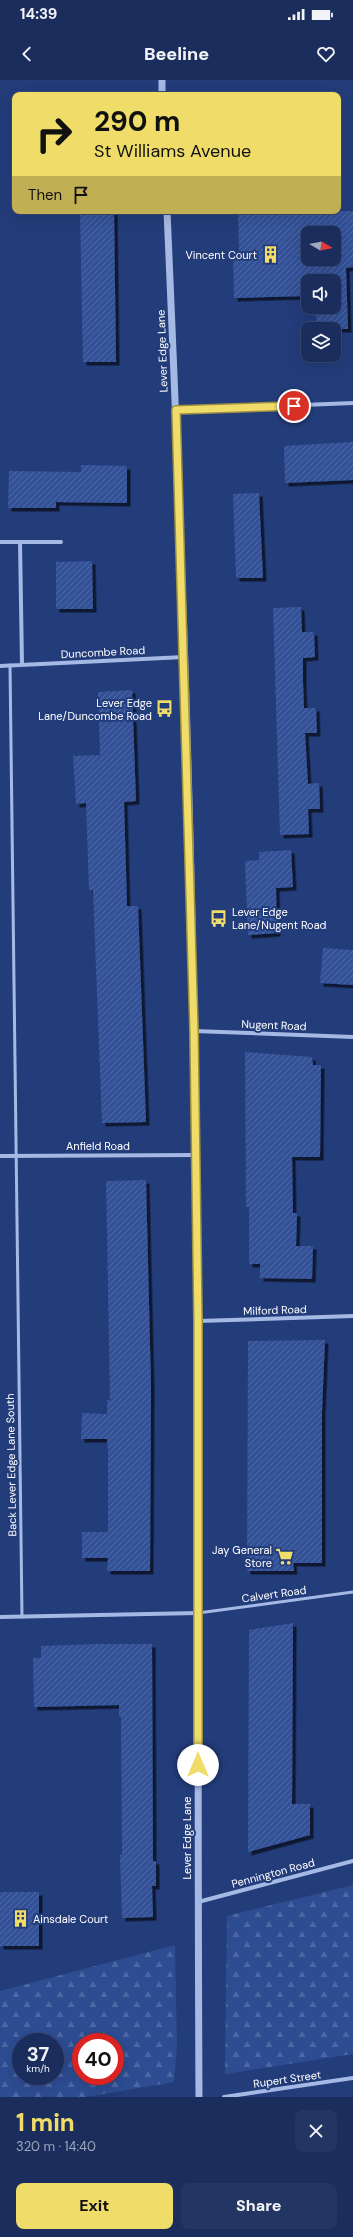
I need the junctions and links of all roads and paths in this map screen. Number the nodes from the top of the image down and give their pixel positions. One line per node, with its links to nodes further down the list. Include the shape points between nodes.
1 (162, 80): 2 (street)
2 (162, 92)
3 (167, 214): 5 (street, Lever Edge Lane)
4 (353, 403): 5 (street)
5 (176, 410): 9 (street, Lever Edge Lane)
6 (0, 542): 7 (street)
7 (20, 542): 8 (street); 10 (street)
8 (61, 542)
9 (184, 657): 10 (street, Duncombe Road); 13 (street, Lever Edge Lane)
10 (22, 665): 12 (street, Duncombe Road)
11 (0, 666): 12 (street, Duncombe Road)
12 (10, 666): 17 (lane, Back Lever Edge Lane South)
13 (194, 1031): 14 (street, Nugent Road); 15 (street, Lever Edge Lane)
14 (353, 1037)
15 (196, 1155): 17 (street, Anfield Road); 19 (street, Lever Edge Lane)
16 (0, 1156): 17 (street, Anfield Road)
17 (16, 1156): 22 (lane, Back Lever Edge Lane South)
18 (353, 1316): 19 (street, Milford Road)
19 (198, 1321): 21 (street, Lever Edge Lane)
20 (353, 1592): 21 (lane, Calvert Road)
21 (198, 1613): 22 (street); 25 (street, Lever Edge Lane)
22 (22, 1616): 23 (street)
23 (0, 1617)
24 (353, 1861): 25 (street, Pennington Road)
25 (198, 1902): 27 (street, Lever Edge Lane)
26 (353, 2078): 28 (street, Rupert Street)
27 (199, 2097)
28 (224, 2097)

